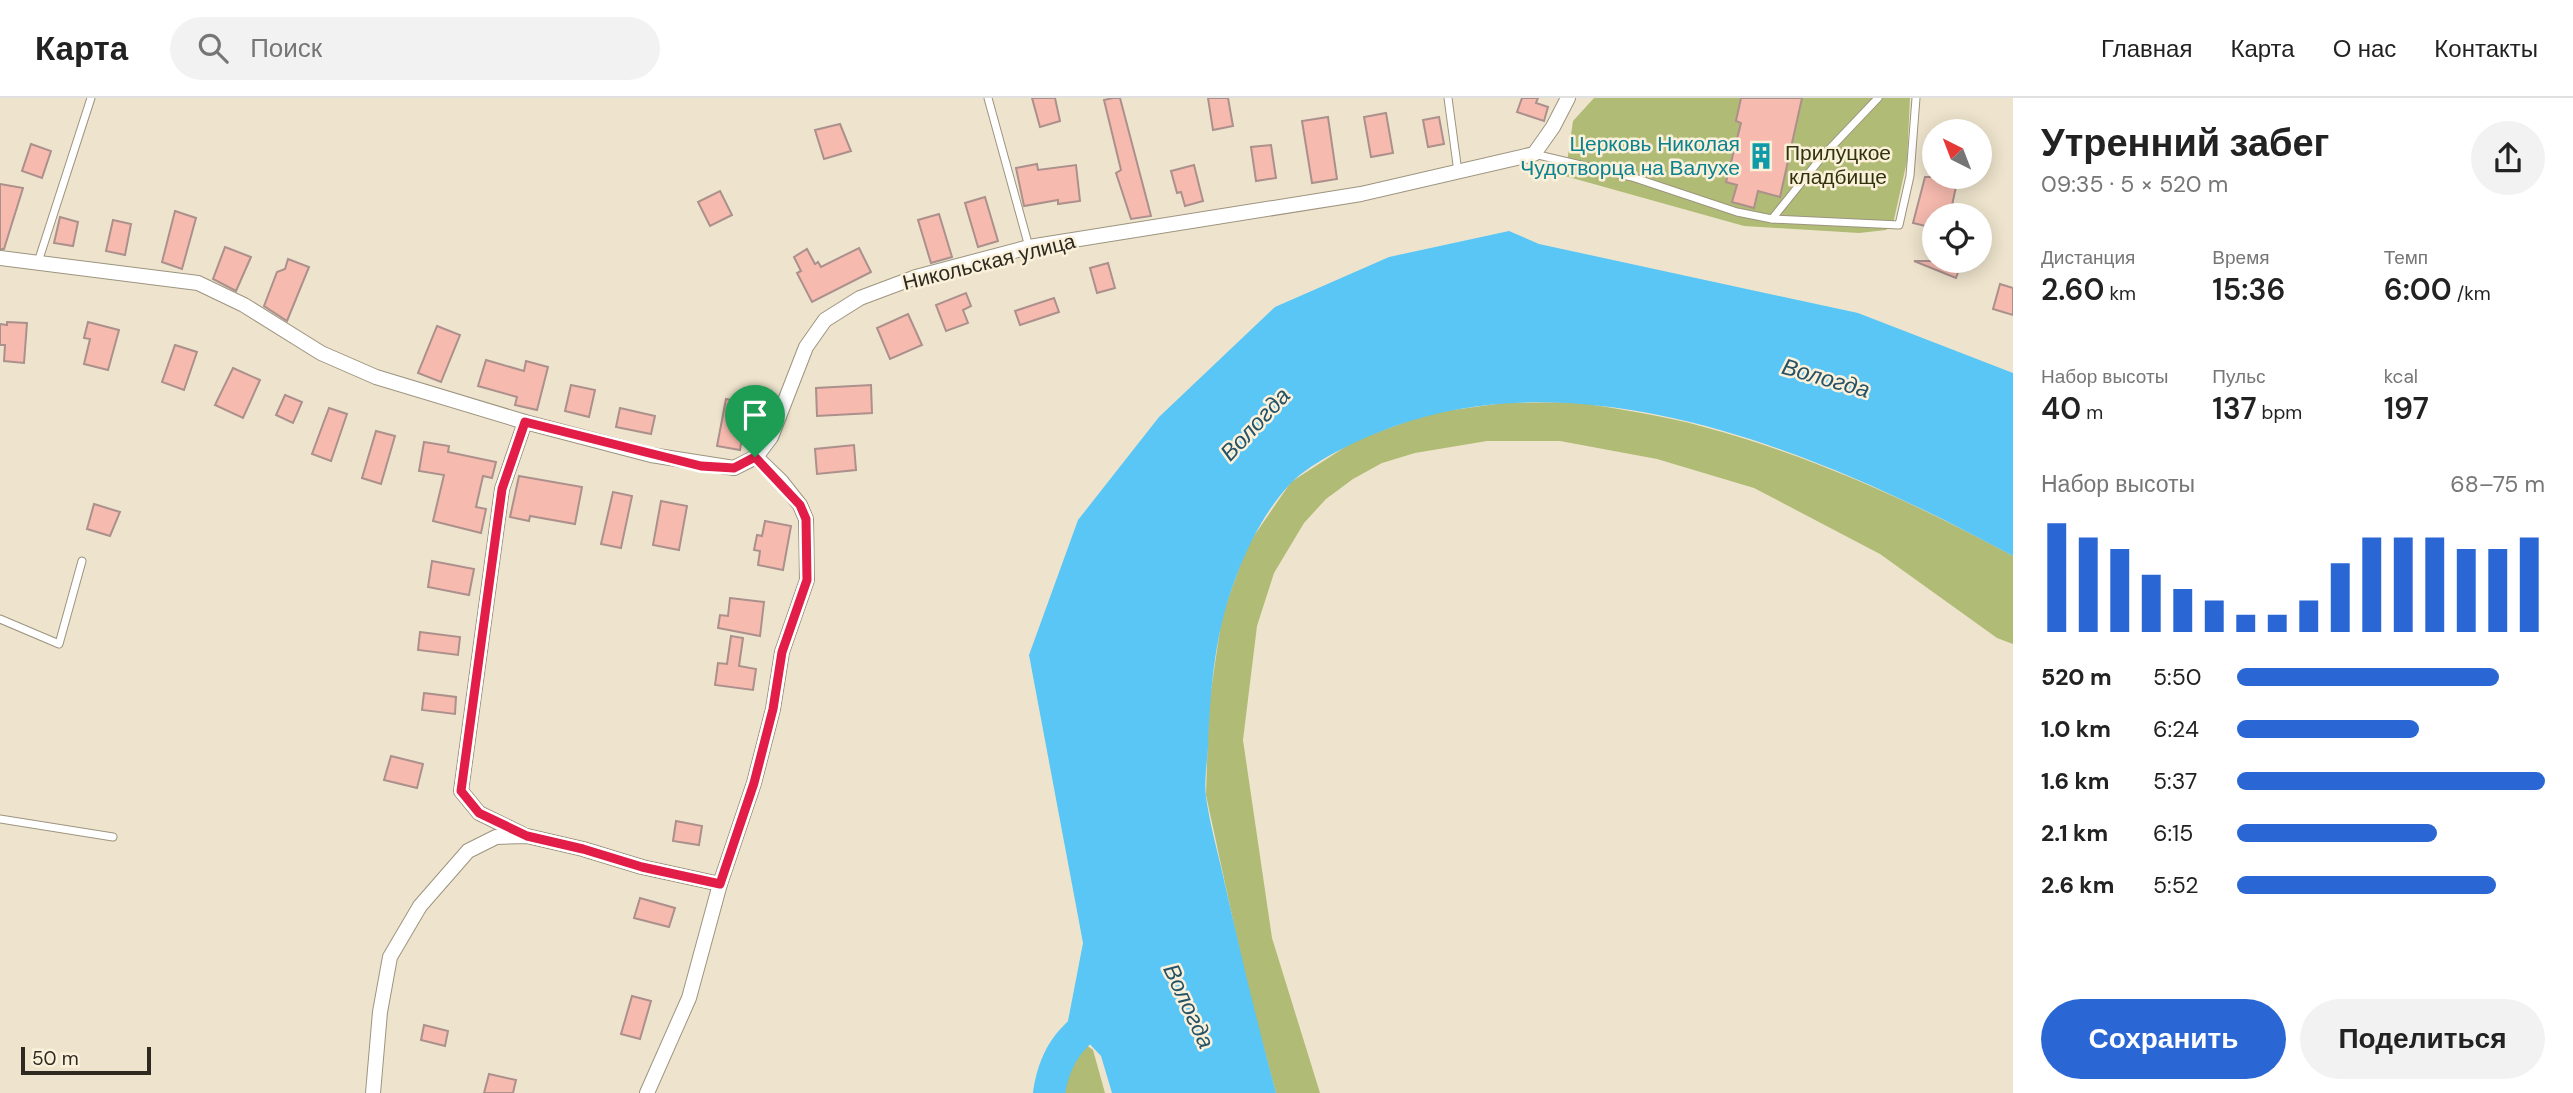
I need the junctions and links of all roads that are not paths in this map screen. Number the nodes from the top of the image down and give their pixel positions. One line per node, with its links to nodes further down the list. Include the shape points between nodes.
1 (90, 98): 12 (lane)
2 (988, 98): 10 (lane)
3 (1448, 98): 8 (lane)
4 (1569, 98): 7 (street)
5 (1878, 98): 9 (lane)
6 (1916, 98): 9 (lane, via 1910,176 1899,225)
7 (1534, 153): 8 (street, Никольская улица); 9 (lane)
8 (1459, 173): 10 (street, Никольская улица, via 1361,194)
9 (1772, 219)
10 (1028, 247): 14 (street, Никольская улица, via 916,277 860,299 825,320 806,347 771,437)
11 (0, 258): 12 (street)
12 (38, 262): 13 (street, via 198,283 244,305 321,353 376,377)
13 (525, 422): 14 (street, via 701,466 734,468); 19 (street, via 502,489 461,791 479,813)
14 (755, 457): 20 (street, via 800,505 806,519 807,580 782,652 754,783)
15 (82, 561): 16 (lane, via 59,644)
16 (0, 619)
17 (0, 819): 18 (lane)
18 (113, 836)
19 (527, 836): 20 (street); 21 (street, via 496,837 468,851 400,936 390,957 380,1013)
20 (720, 884): 22 (street, via 689,998)
21 (373, 1093)
22 (646, 1093)

